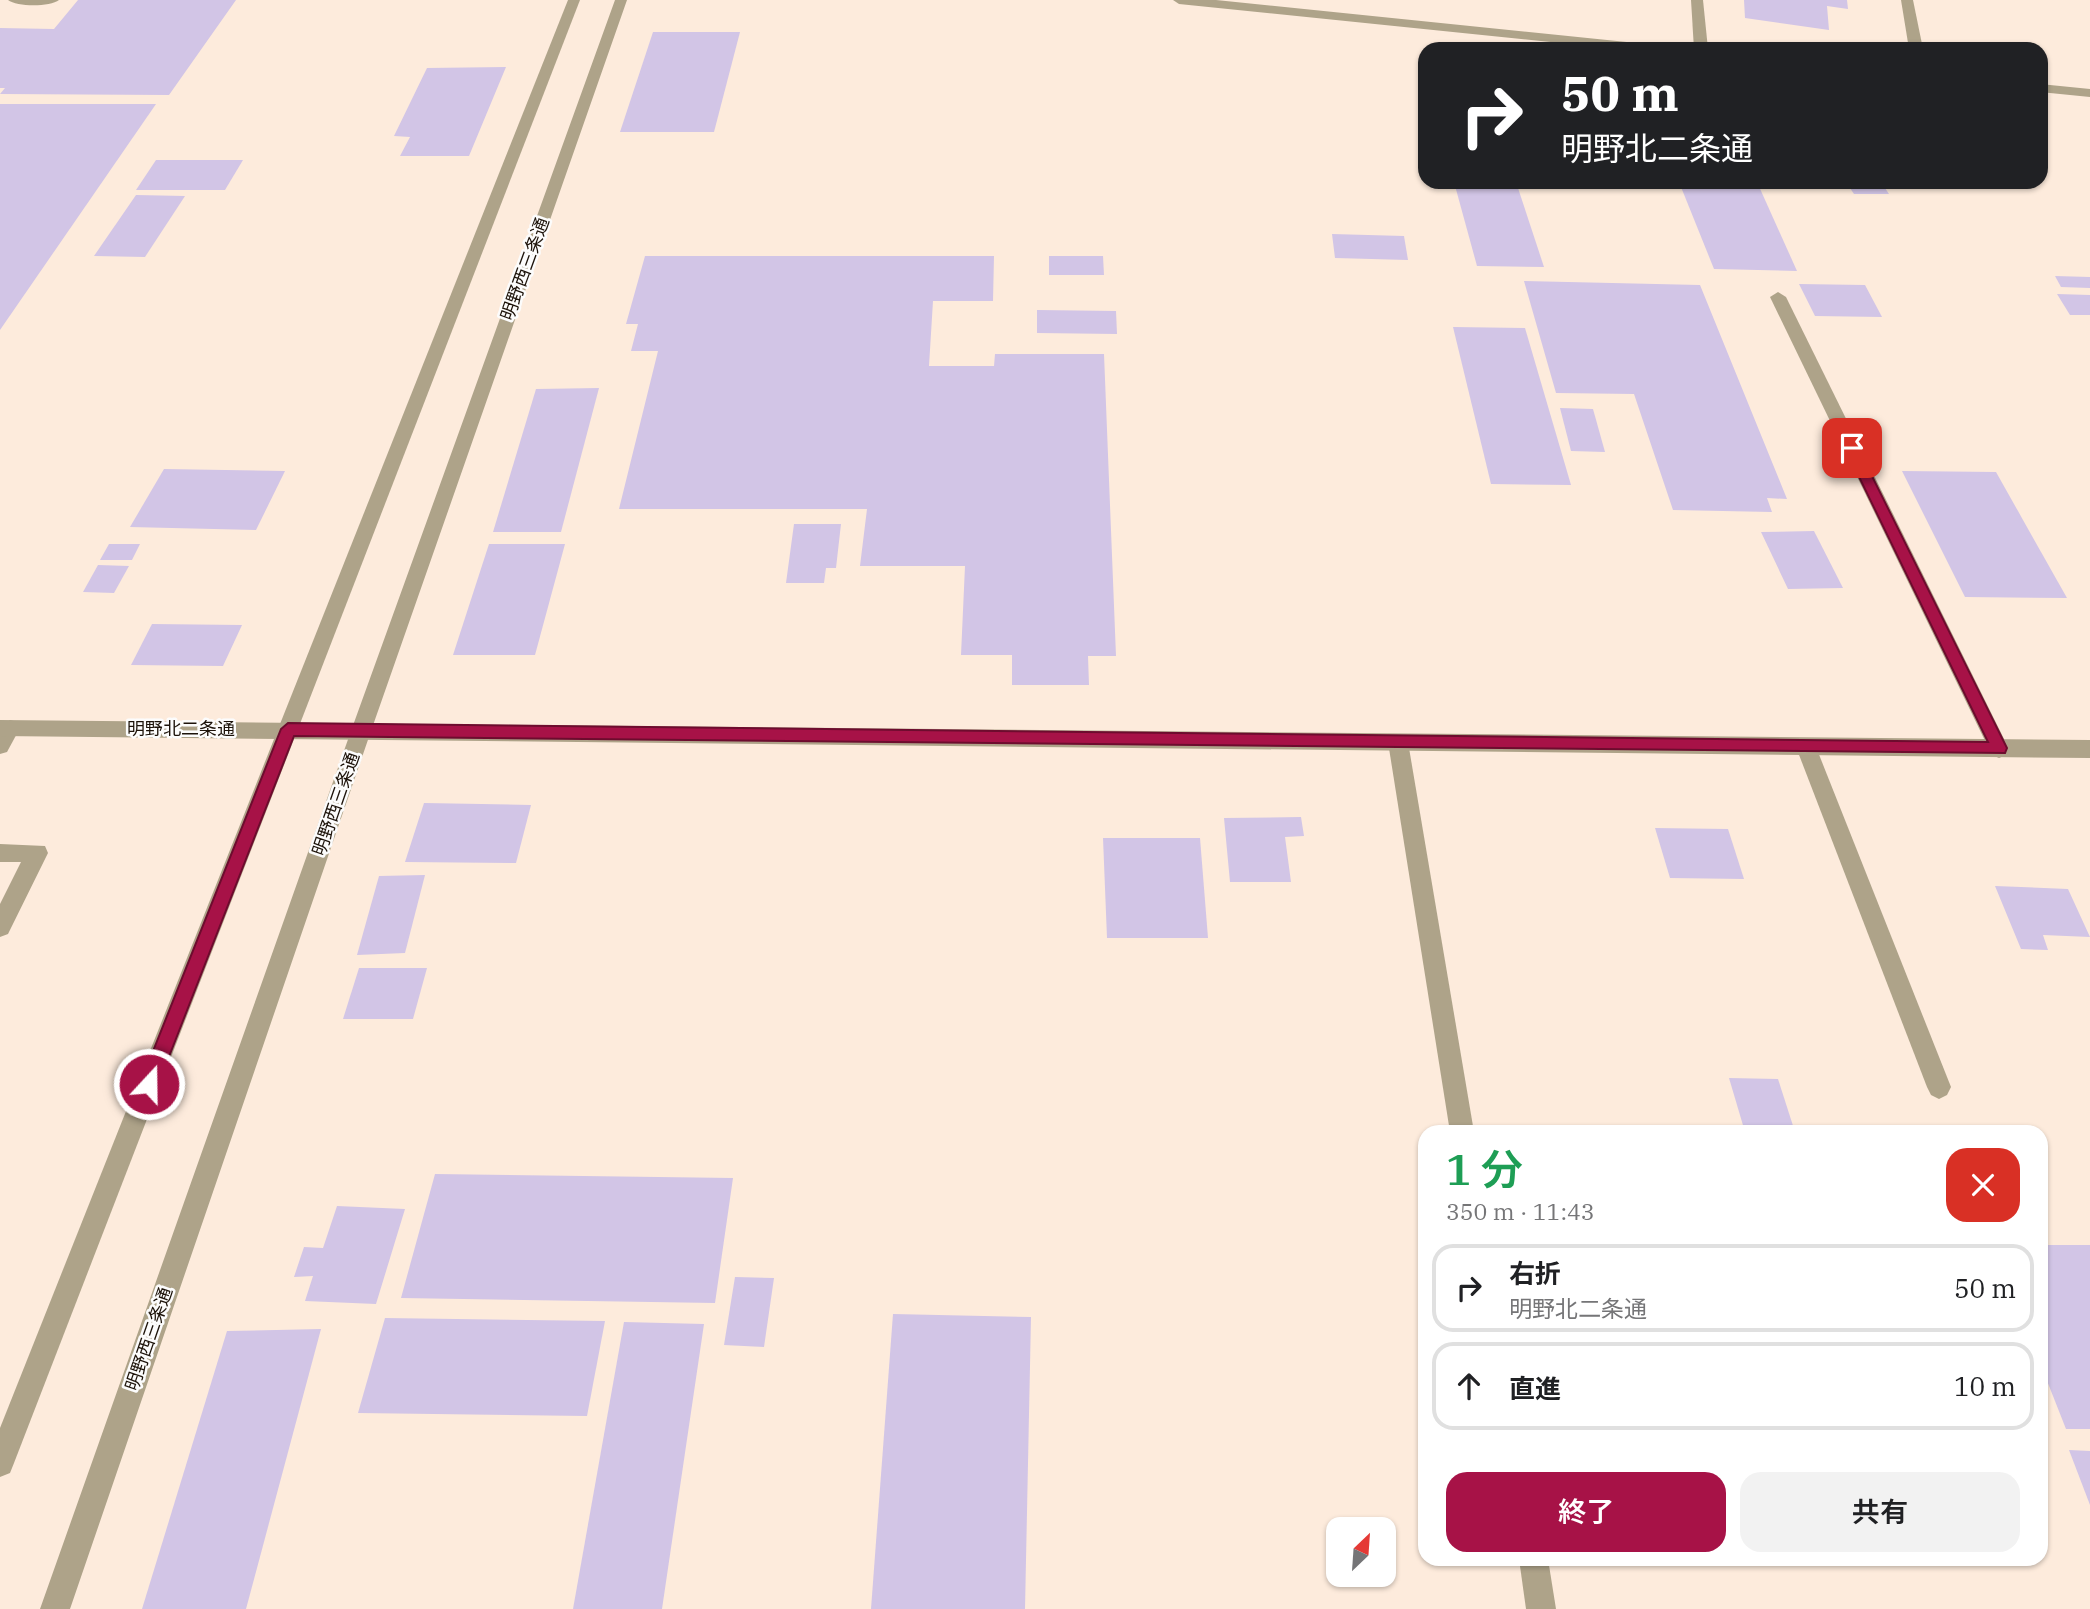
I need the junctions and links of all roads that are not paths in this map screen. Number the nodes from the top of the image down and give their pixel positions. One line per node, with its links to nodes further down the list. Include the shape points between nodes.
1 (14, 0): 2 (street)
2 (52, 0)
3 (574, 0): 14 (street)
4 (621, 0): 15 (street, 明野西三条通)
5 (1179, 0): 8 (street)
6 (1698, 0): 9 (street)
7 (1907, 0): 10 (street)
8 (1588, 42)
9 (1701, 42)
10 (1915, 42)
11 (2048, 89): 12 (street)
12 (2090, 93)
13 (1777, 297): 19 (street)
14 (288, 729): 15 (street, 明野北二条通); 16 (street, 明野北二条通); 25 (street)
15 (361, 731): 17 (street, 明野北二条通); 27 (street, 明野西三条通)
16 (3, 734)
17 (1398, 742): 18 (street, 明野北二条通); 24 (street)
18 (1806, 747): 19 (street, 明野北二条通); 23 (street)
19 (1999, 748): 20 (street, 明野北二条通)
20 (2090, 749)
21 (0, 853): 22 (street, via 37,853)
22 (0, 927)
23 (1939, 1087)
24 (1461, 1125)
25 (0, 1463)
26 (1534, 1566): 28 (street)
27 (55, 1609)
28 (1541, 1609)

